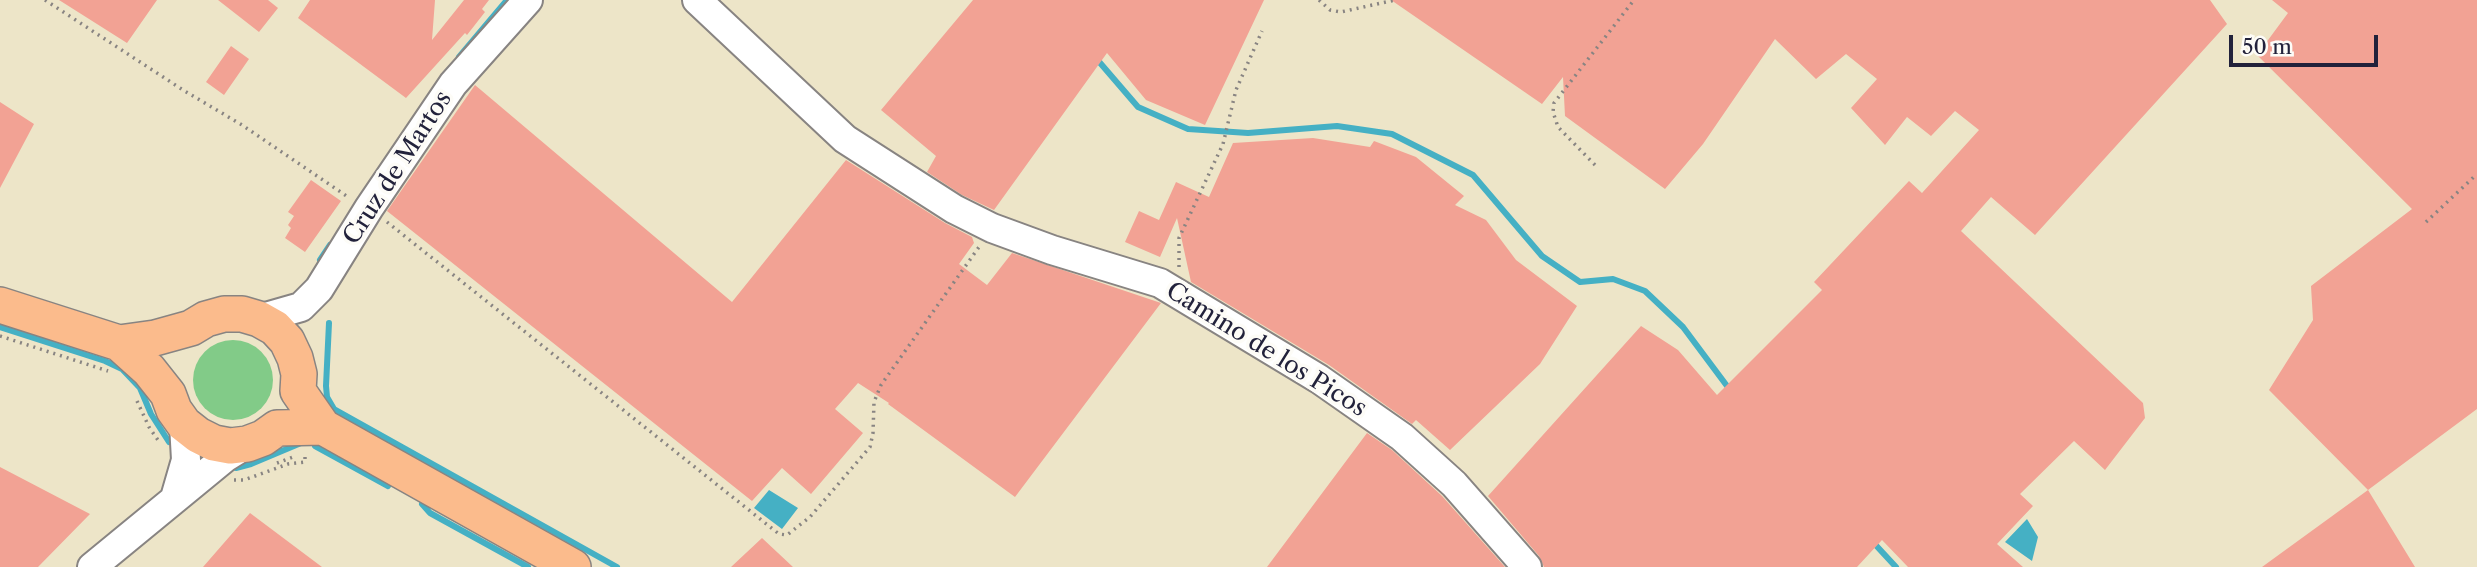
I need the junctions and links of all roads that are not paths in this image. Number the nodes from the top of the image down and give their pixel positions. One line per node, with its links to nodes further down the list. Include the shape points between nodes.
1 (528, 0): 3 (street, Cruz de Martos, via 453,84 359,203)
2 (696, 0): 16 (street, Camino de los Picos, via 845,139 954,209 1052,250 1160,283 1319,379 1402,437 1454,484)
3 (319, 289): 5 (street, Cruz de Martos, via 301,307); 8 (street, via 302,333)
4 (0, 305): 7 (main road)
5 (259, 319): 6 (main road, via 224,314); 8 (main road, via 281,335)
6 (191, 328): 7 (main road, via 156,338); 9 (main road, via 175,347 167,369)
7 (117, 360): 9 (main road, via 149,370)
8 (296, 374): 11 (street, via 290,411); 12 (main road)
9 (168, 394): 10 (main road)
10 (184, 424): 11 (main road, via 214,443 230,446); 13 (street)
11 (262, 436): 12 (main road); 13 (street)
12 (316, 440): 15 (main road)
13 (197, 465): 14 (street, via 175,498)
14 (92, 567)
15 (573, 567)
16 (1527, 567)

